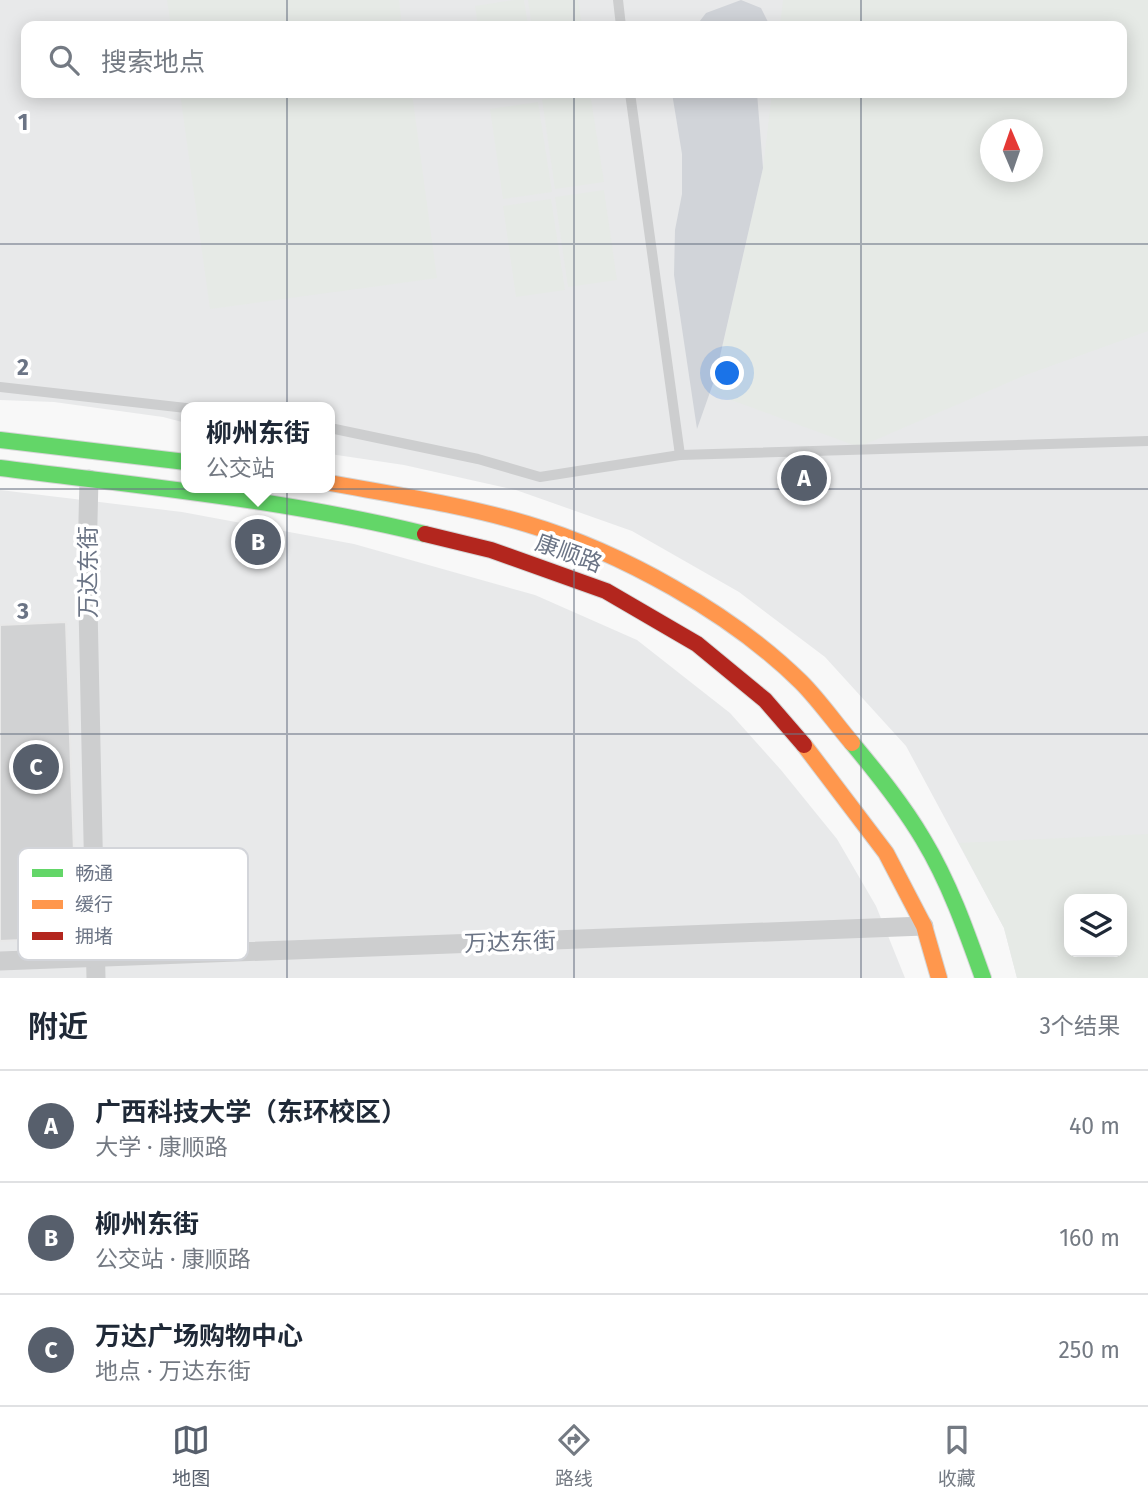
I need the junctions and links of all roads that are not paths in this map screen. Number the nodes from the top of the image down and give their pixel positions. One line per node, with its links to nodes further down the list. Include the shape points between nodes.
1 (618, 0): 2 (lane)
2 (620, 21)
3 (632, 98): 9 (lane)
4 (0, 387): 5 (lane)
5 (181, 407)
6 (335, 429): 9 (lane, via 540,477)
7 (0, 440): 10 (main road)
8 (1148, 441): 9 (lane)
9 (680, 455)
10 (181, 461)
11 (0, 468): 12 (main road, 康顺路)
12 (89, 479): 14 (main road, 康顺路); 16 (street, 万达东街)
13 (335, 484): 24 (main road, 康顺路, via 528,524 601,552 675,589 748,636 802,683 923,838 961,915)
14 (181, 490)
15 (199, 493): 17 (main road, 康顺路, via 377,522 491,550 606,591 697,644 765,700 824,769 886,853)
16 (93, 848)
17 (924, 926): 18 (street, 万达东街); 23 (main road, 康顺路)
18 (248, 952)
19 (32, 960): 21 (street, 万达东街)
20 (95, 960): 22 (street, 万达东街)
21 (0, 961)
22 (96, 978)
23 (939, 978)
24 (983, 978)

